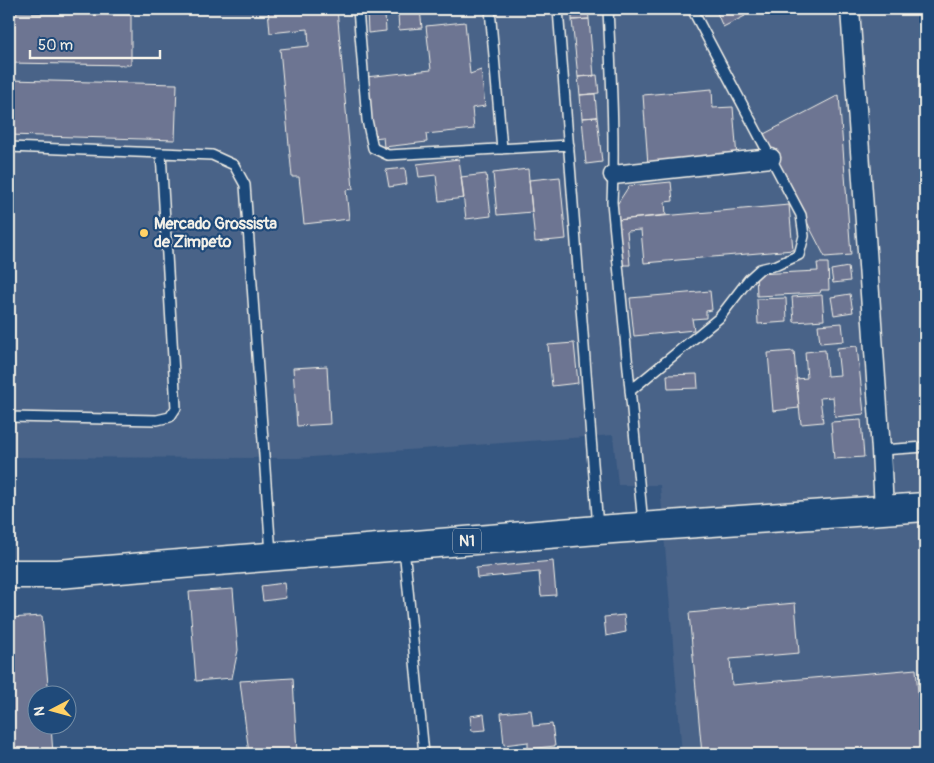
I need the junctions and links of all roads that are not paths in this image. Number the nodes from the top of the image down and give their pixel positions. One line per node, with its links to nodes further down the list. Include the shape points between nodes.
1 (358, 9): 9 (lane, via 367,120 374,148 388,155)
2 (490, 9): 9 (lane)
3 (558, 9): 7 (lane)
4 (608, 9): 12 (lane)
5 (692, 9): 11 (lane)
6 (850, 9): 16 (street)
7 (569, 145): 9 (lane); 20 (lane)
8 (9, 147): 10 (lane)
9 (502, 149)
10 (161, 153): 14 (lane, via 176,408 170,417 157,420); 22 (lane, via 212,155 234,165 245,185)
11 (771, 158): 12 (street); 13 (lane, via 801,215 804,236 799,255 760,269 719,318)
12 (613, 176): 13 (lane, via 612,202)
13 (630, 391): 19 (lane)
14 (9, 417)
15 (925, 447): 16 (lane)
16 (881, 450): 18 (street)
17 (925, 507): 18 (highway, N1)
18 (884, 510): 19 (highway, N1)
19 (644, 527): 20 (highway, N1)
20 (598, 530): 21 (highway, N1)
21 (404, 546): 22 (highway, N1); 24 (lane)
22 (271, 557): 23 (highway, N1, via 58,574)
23 (9, 574)
24 (424, 754)

